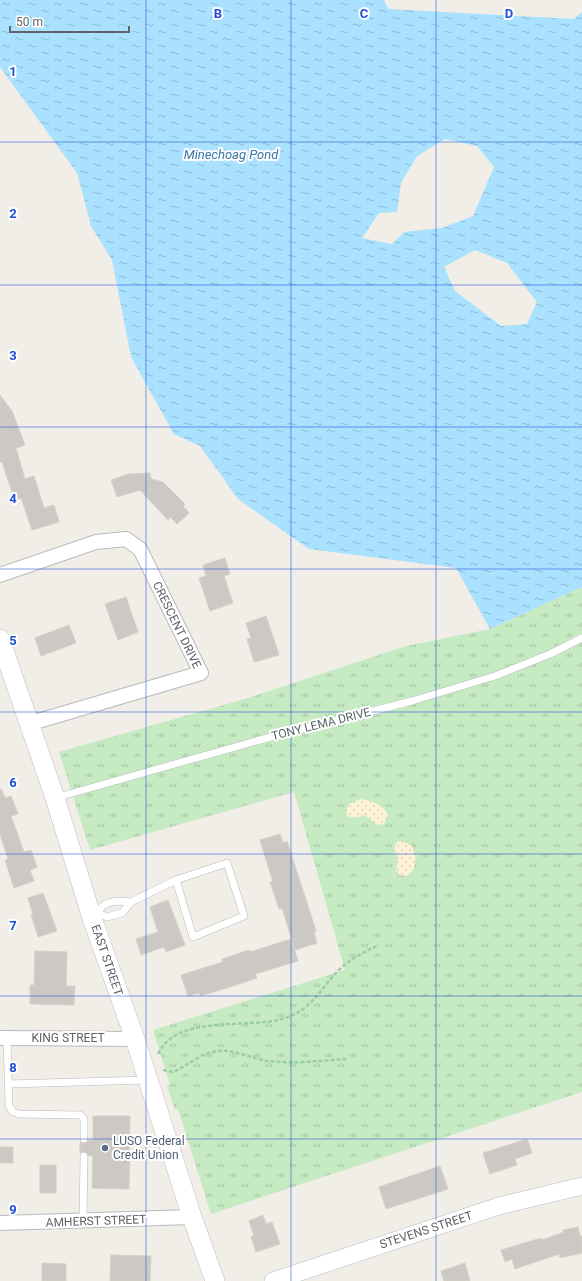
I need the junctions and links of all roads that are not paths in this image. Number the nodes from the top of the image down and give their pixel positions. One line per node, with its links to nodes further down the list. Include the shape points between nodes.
1 (0, 575): 4 (street, CRESCENT DRIVE, via 96,542 126,539 140,549 201,673)
2 (582, 638): 5 (lane, TONY LEMA DRIVE, via 495,676 412,701 256,740)
3 (0, 639): 4 (main road, EAST STREET)
4 (28, 724): 5 (main road, EAST STREET)
5 (55, 798): 8 (main road, EAST STREET)
6 (176, 880): 6 (lane, via 227,863 244,916 193,937); 7 (lane)
7 (131, 902): 8 (lane, via 118,901 104,905); 8 (lane, via 122,913 107,917)
8 (94, 914): 10 (main road, EAST STREET)
9 (3, 1038): 10 (street, KING STREET); 12 (lane)
10 (135, 1039): 11 (main road, EAST STREET)
11 (154, 1074): 12 (lane); 16 (main road, EAST STREET)
12 (8, 1084): 13 (lane, via 9,1106 13,1112 80,1115 84,1119)
13 (84, 1140)
14 (84, 1156): 17 (lane)
15 (582, 1186): 20 (street, STEVENS STREET, via 499,1206)
16 (192, 1217): 17 (street, AMHERST STREET); 19 (main road, EAST STREET)
17 (83, 1221): 18 (street, AMHERST STREET)
18 (0, 1223)
19 (215, 1281)
20 (273, 1281)

